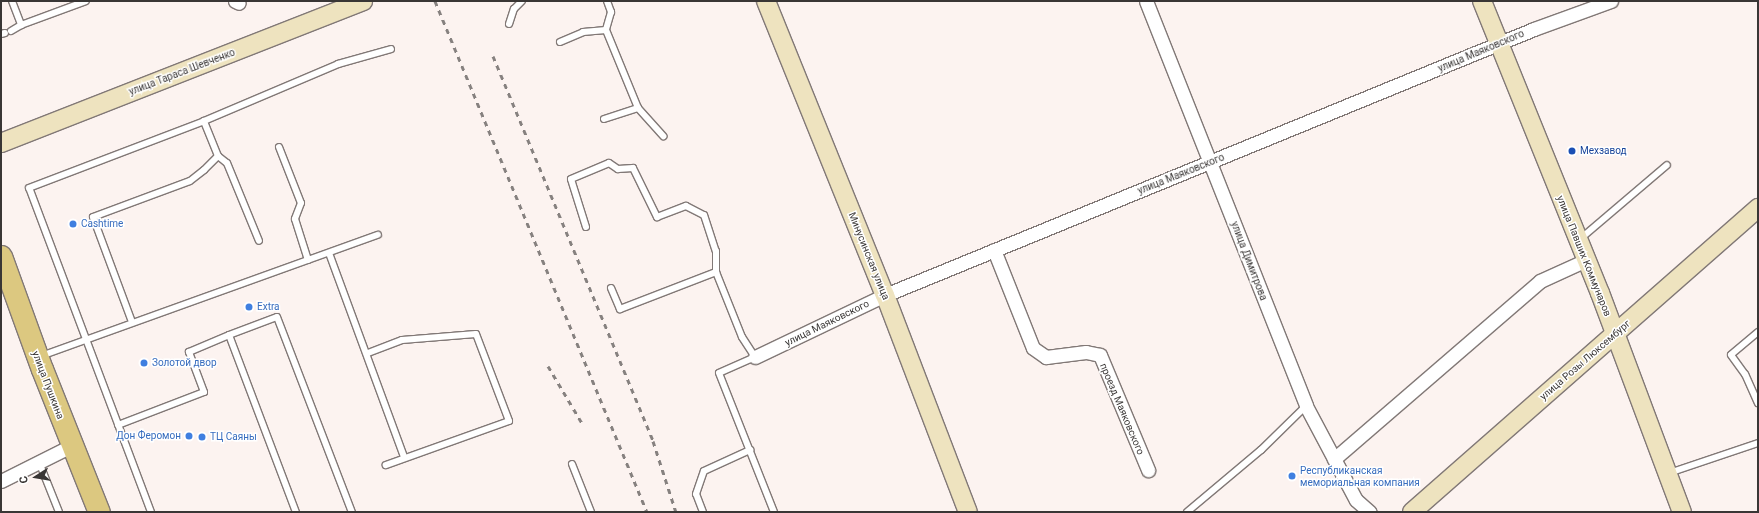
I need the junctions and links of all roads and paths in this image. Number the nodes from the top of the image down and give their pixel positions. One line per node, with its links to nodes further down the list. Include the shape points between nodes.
1 (12, 1): 11 (lane)
2 (86, 1): 11 (lane)
3 (363, 1): 21 (street, улица Тараса Шевченко)
4 (522, 1): 10 (lane, via 514,9)
5 (607, 1): 12 (lane, via 611,12)
6 (766, 1): 38 (street, Минусинская улица)
7 (1146, 1): 24 (street, улица Димитрова)
8 (1482, 1): 15 (street, улица Павших Коммунаров)
9 (1610, 1): 15 (street, улица Маяковского)
10 (509, 24)
11 (21, 25): 13 (lane)
12 (606, 30): 14 (lane, via 583,32); 17 (lane)
13 (6, 33)
14 (560, 42)
15 (1499, 44): 24 (street, улица Маяковского); 29 (street, улица Павших Коммунаров)
16 (391, 50): 19 (lane, via 338,64)
17 (638, 108): 18 (lane); 20 (lane)
18 (604, 119)
19 (204, 121): 23 (lane); 43 (lane, via 30,188)
20 (663, 136)
21 (1, 143)
22 (279, 147): 34 (lane, via 301,203 295,220)
23 (218, 156): 30 (lane, via 227,163); 39 (lane, via 190,181 93,217)
24 (1211, 162): 31 (street, улица Маяковского); 48 (street, улица Димитрова)
25 (1667, 165): 29 (lane)
26 (1758, 208): 41 (street, улица Розы Люксембург)
27 (586, 226): 36 (lane, via 570,179 609,163 618,169 633,168 657,217 686,206 704,215 716,251)
28 (378, 235): 32 (lane)
29 (1579, 240): 35 (street, улица Павших Коммунаров)
30 (259, 241)
31 (994, 250): 38 (street, улица Маяковского); 58 (street, проезд Маяковского, via 1033,348 1046,357 1086,352 1100,355)
32 (329, 253): 34 (lane); 44 (lane)
33 (1, 256): 45 (main road, улица Пушкина)
34 (308, 260): 39 (lane)
35 (1586, 260): 41 (street, улица Павших Коммунаров); 54 (street, via 1540,281)
36 (716, 272): 37 (lane, via 620,309); 46 (lane, via 742,337)
37 (611, 288)
38 (885, 295): 46 (street, улица Маяковского); 69 (street, Минусинская улица)
39 (132, 322): 43 (lane)
40 (1758, 332): 47 (lane, via 1732,355 1745,374)
41 (1615, 334): 59 (street, улица Павших Коммунаров); 72 (street, улица Розы Люксембург)
42 (229, 335): 49 (lane, via 189,352 204,392); 64 (lane); 65 (lane, via 277,317)
43 (87, 340): 45 (lane); 49 (lane)
44 (368, 353): 53 (lane); 53 (lane, via 402,340 476,334 509,421)
45 (38, 357): 51 (main road, улица Пушкина)
46 (755, 357): 52 (lane, via 719,373)
47 (1758, 403)
48 (1306, 406): 54 (street, улица Димитрова); 70 (lane, via 1261,450)
49 (118, 425): 63 (lane)
50 (1758, 443): 59 (lane)
51 (71, 446): 55 (street); 62 (main road, улица Пушкина)
52 (750, 450): 67 (lane, via 704,471 696,494); 68 (lane)
53 (404, 457): 57 (lane)
54 (1334, 459): 71 (street, улица Димитрова, via 1356,500)
55 (39, 462): 60 (street); 61 (lane)
56 (572, 464): 66 (lane)
57 (386, 465)
58 (1148, 470)
59 (1668, 474): 73 (street, улица Павших Коммунаров)
60 (1, 480)
61 (59, 512)
62 (99, 512)
63 (151, 512)
64 (296, 512)
65 (352, 512)
66 (591, 512)
67 (703, 512)
68 (774, 512)
69 (968, 512)
70 (1187, 512)
71 (1370, 512)
72 (1412, 512)
73 (1682, 512)

